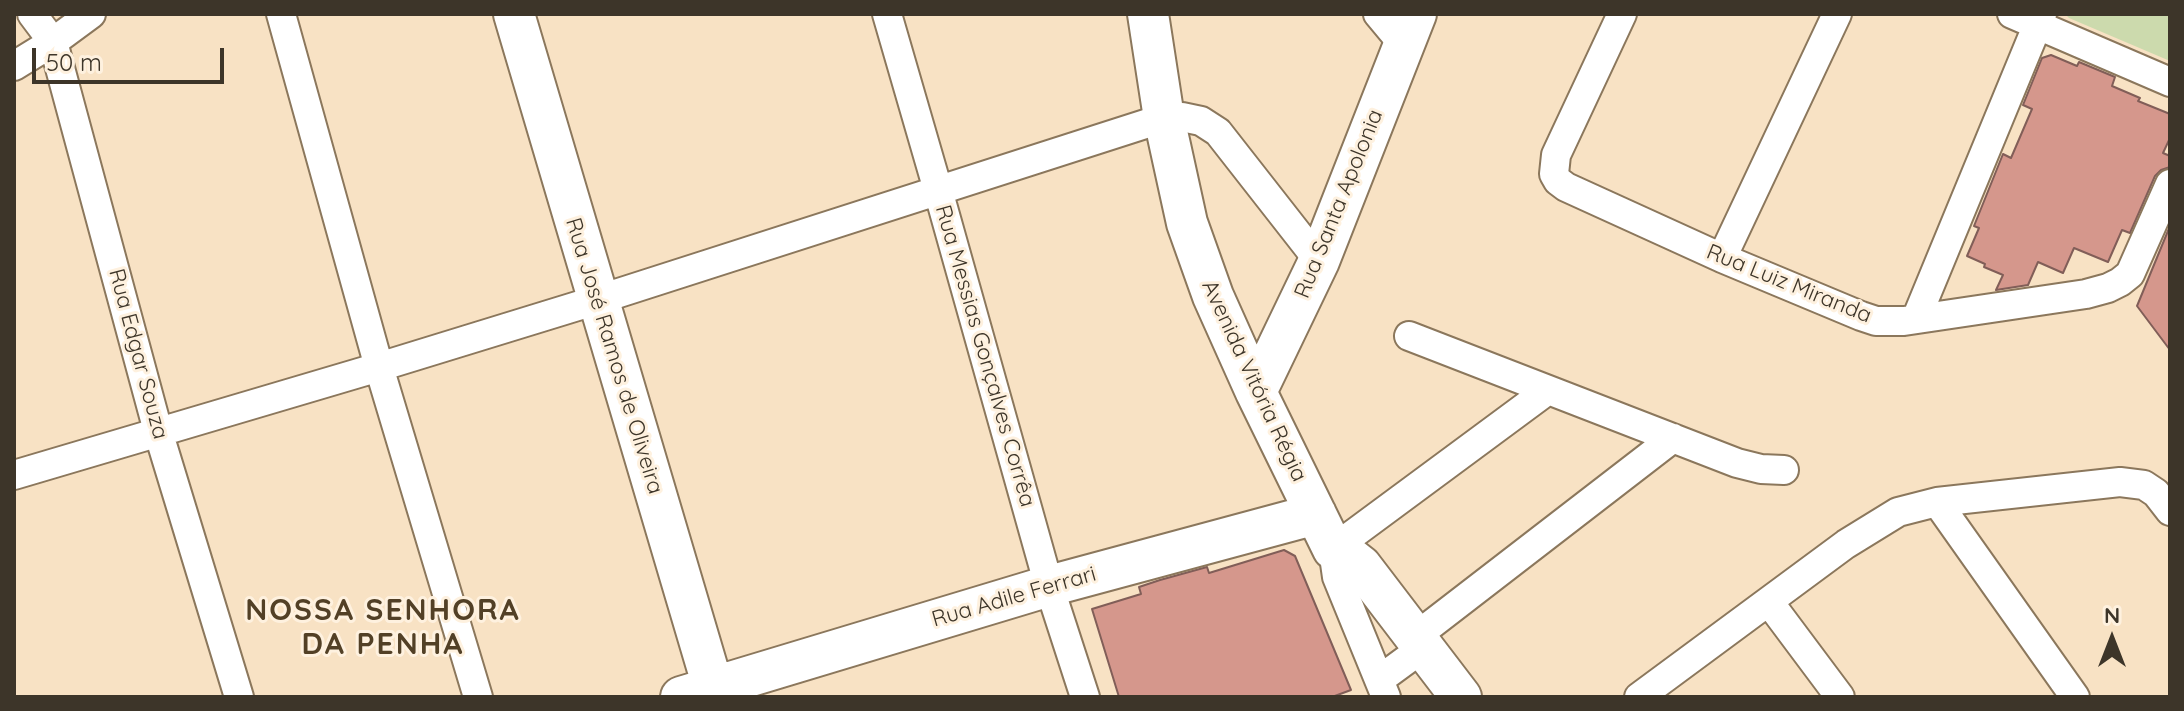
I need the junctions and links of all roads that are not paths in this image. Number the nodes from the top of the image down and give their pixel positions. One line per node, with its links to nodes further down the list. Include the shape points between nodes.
1 (32, 14): 11 (street, Rua Edgar Souza)
2 (91, 14): 11 (street)
3 (281, 14): 22 (street)
4 (514, 14): 19 (street, Rua José Ramos de Oliveira)
5 (887, 14): 16 (street, Rua Messias Gonçalves Corrêa)
6 (1148, 14): 14 (street, Avenida Vitória Régia)
7 (1622, 14): 17 (street, Rua Luiz Miranda, via 1556,155 1554,174 1566,187)
8 (1837, 14): 17 (street)
9 (2031, 18): 13 (street); 20 (street)
10 (1399, 24): 18 (street, Rua Santa Apolonia)
11 (53, 42): 12 (street); 25 (street, Rua Edgar Souza)
12 (14, 66)
13 (2170, 82)
14 (1164, 118): 16 (street); 18 (street, via 1201,121 1218,132); 24 (street, Avenida Vitória Régia, via 1187,223)
15 (2170, 184): 20 (street, Rua Luiz Miranda, via 2130,274 2120,282 2086,294)
16 (938, 190): 19 (street); 33 (street, Rua Messias Gonçalves Corrêa)
17 (1722, 258): 20 (street, Rua Luiz Miranda, via 1861,316 1891,322)
18 (1319, 261): 24 (street, Rua Santa Apolonia)
19 (597, 300): 22 (street); 37 (street, Rua José Ramos de Oliveira)
20 (1916, 319)
21 (1409, 336): 23 (street)
22 (379, 367): 25 (street); 39 (street)
23 (1548, 390): 26 (street); 32 (street)
24 (1256, 392): 31 (street, Avenida Vitória Régia)
25 (158, 431): 28 (street); 38 (street, Rua Edgar Souza)
26 (1673, 438): 27 (street, via 1749,467); 35 (street)
27 (1784, 470)
28 (14, 475)
29 (1937, 502): 30 (street, via 2133,482 2156,493); 34 (street, via 1898,512 1869,528); 44 (street)
30 (2170, 511)
31 (1316, 514): 32 (street, Avenida Vitória Régia); 33 (street, Rua Adile Ferrari)
32 (1333, 549): 35 (street, Avenida Vitória Régia, via 1361,566); 36 (street, via 1337,577)
33 (1049, 586): 37 (street, Rua Adile Ferrari); 40 (street, Rua Messias Gonçalves Corrêa)
34 (1769, 602): 42 (street); 43 (street)
35 (1419, 642): 36 (street); 41 (street, Avenida Vitória Régia)
36 (1382, 688)
37 (704, 694)
38 (239, 697)
39 (478, 697)
40 (1085, 697)
41 (1461, 697)
42 (1639, 697)
43 (1840, 697)
44 (2075, 697)

